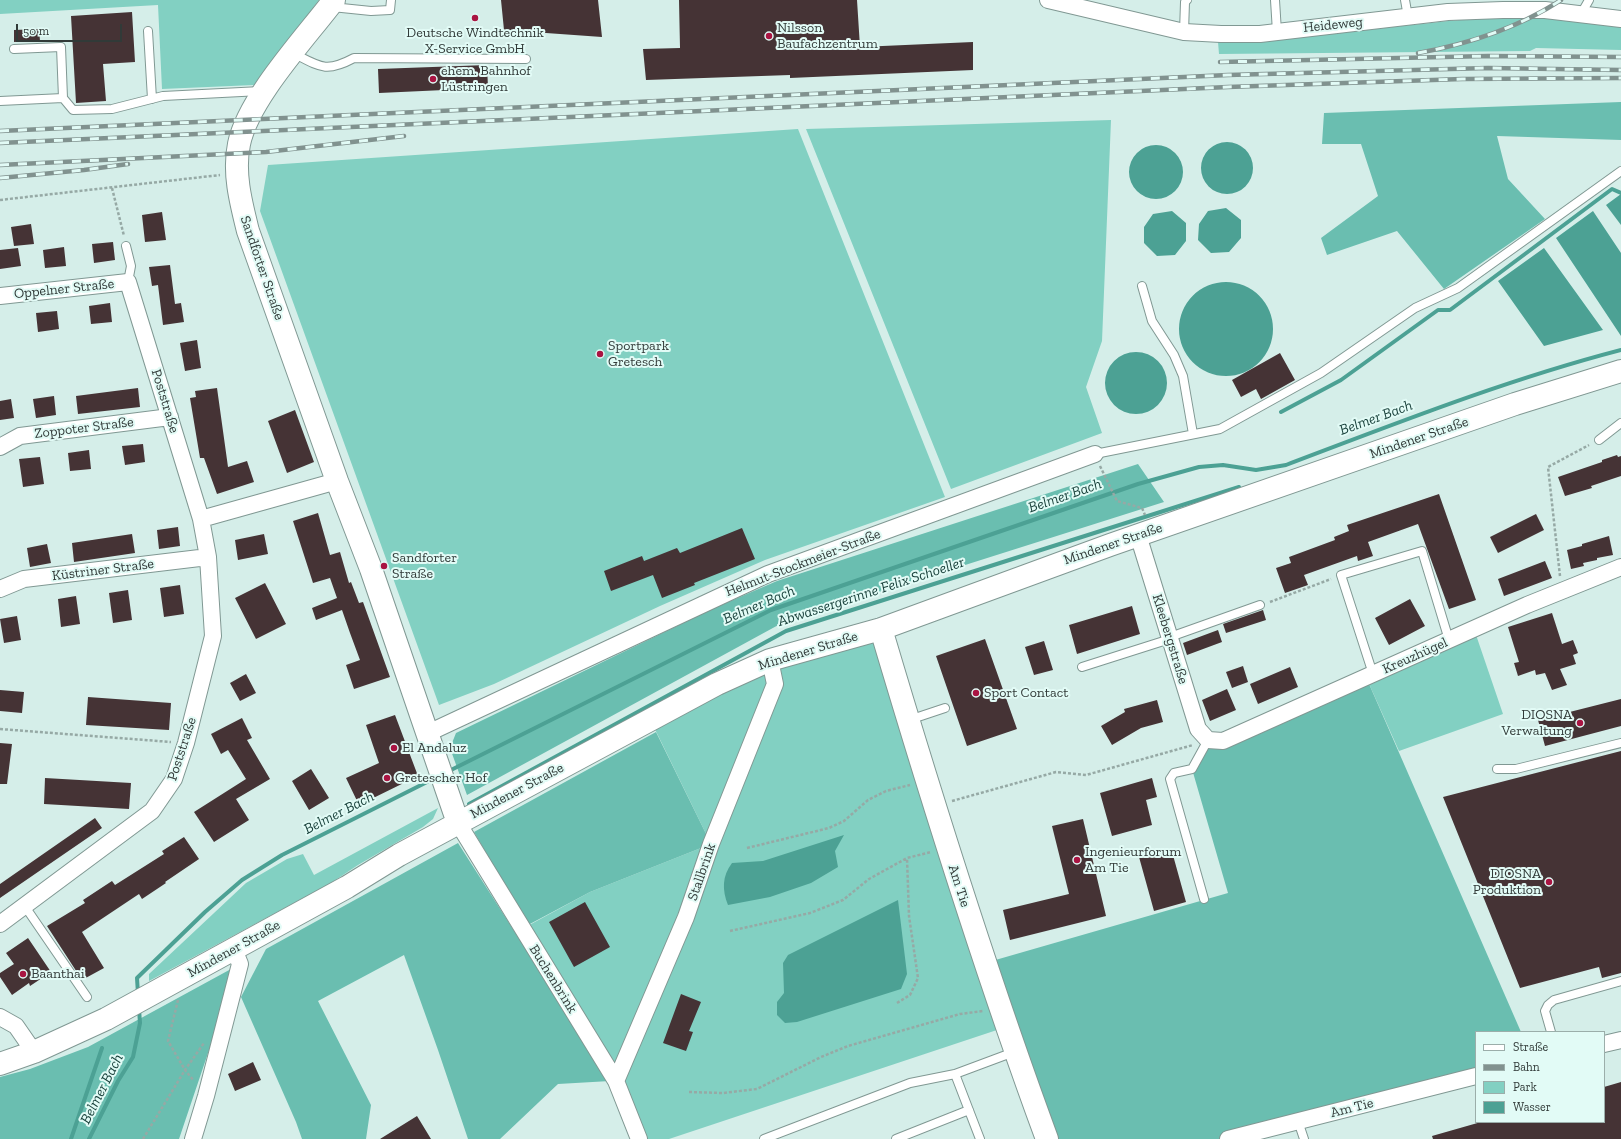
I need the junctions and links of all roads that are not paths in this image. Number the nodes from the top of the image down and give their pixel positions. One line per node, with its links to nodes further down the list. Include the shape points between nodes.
1 (391, 0): 7 (lane, via 390,10 371,11)
2 (1048, 0): 13 (street, Heideweg)
3 (1187, 0): 13 (lane)
4 (1275, 0): 14 (lane)
5 (1405, 0): 10 (lane)
6 (1589, 0): 9 (lane)
7 (331, 4): 16 (main road, Sandforter Straße)
8 (1504, 5): 9 (street, Heideweg); 10 (street, Heideweg)
9 (1581, 14): 11 (street, Heideweg)
10 (1408, 17): 14 (street, Heideweg)
11 (1621, 19)
12 (148, 31): 20 (lane)
13 (1184, 32): 14 (street, Heideweg)
14 (1277, 32)
15 (14, 49): 19 (lane, via 61,47)
16 (293, 53): 17 (lane, via 322,68 342,65 354,58); 18 (main road, Sandforter Straße)
17 (526, 59)
18 (264, 91): 20 (lane, via 163,96); 34 (main road, Sandforter Straße, via 248,118 239,142 237,173 240,203)
19 (63, 98): 20 (lane, via 73,110 112,109); 21 (lane)
20 (152, 99)
21 (0, 101)
22 (1621, 171): 30 (lane, via 1458,288 1415,308 1321,373 1220,429)
23 (126, 246): 24 (lane, via 131,266)
24 (128, 282): 26 (street, Oppelner Straße); 28 (street, Poststraße)
25 (1142, 286): 30 (lane, via 1152,321 1174,355 1183,376)
26 (0, 296)
27 (1621, 371): 36 (main road, Mindener Straße, via 1515,404)
28 (170, 417): 32 (street, Zoppoter Straße, via 20,436); 35 (street, Poststraße)
29 (1621, 423): 31 (lane)
30 (1193, 434): 33 (lane)
31 (1599, 440)
32 (0, 447)
33 (1095, 454): 49 (street, Helmut-Stockmeier-Straße, via 768,574)
34 (337, 481): 35 (street); 49 (main road, Sandforter Straße, via 371,569)
35 (201, 519): 37 (street, Poststraße)
36 (1138, 536): 41 (main road, Mindener Straße); 42 (street, Kleebergstraße)
37 (208, 557): 39 (street, Küstriner Straße, via 24,579); 55 (street, Poststraße, via 213,636 186,743 174,779 152,812)
38 (1621, 566): 43 (street, Kreuzhügel)
39 (0, 589)
40 (1260, 605): 42 (lane)
41 (881, 629): 44 (main road, Mindener Straße); 48 (main road, Am Tie)
42 (1170, 638): 45 (lane); 50 (street, Kleebergstraße, via 1198,728)
43 (1449, 640): 46 (street, Kreuzhügel); 46 (lane, via 1422,551 1341,575)
44 (770, 660): 53 (main road, Mindener Straße, via 717,684); 69 (street, Stallbrink, via 775,684 711,844 686,917)
45 (1082, 667)
46 (1373, 674): 50 (street, Kreuzhügel, via 1223,740)
47 (945, 708): 48 (lane)
48 (908, 720): 65 (main road, Am Tie, via 947,848)
49 (426, 734): 53 (main road, Sandforter Straße)
50 (1208, 740): 54 (lane, via 1192,769 1174,773 1170,779)
51 (1621, 743): 52 (lane, via 1516,769)
52 (1497, 769)
53 (458, 823): 57 (main road, Mindener Straße); 69 (street, Buchenbrink)
54 (1204, 899)
55 (24, 905): 56 (street, Poststraße); 59 (lane)
56 (0, 924)
57 (234, 949): 64 (main road, Mindener Straße, via 106,1019); 72 (street, via 240,964)
58 (1621, 981): 61 (lane, via 1554,1000 1545,1011)
59 (87, 997)
60 (0, 1017): 64 (street, via 16,1026)
61 (1551, 1031)
62 (1621, 1040): 63 (street)
63 (1605, 1044)
64 (34, 1052): 66 (main road, Mindener Straße)
65 (1015, 1052): 67 (lane); 77 (main road, Am Tie)
66 (0, 1064)
67 (955, 1074): 70 (lane); 74 (lane, via 910,1083)
68 (1475, 1076): 71 (street, Am Tie)
69 (616, 1081): 73 (street, Buchenbrink)
70 (969, 1110): 75 (lane); 76 (lane)
71 (1298, 1121): 78 (street, Am Tie); 79 (lane)
72 (193, 1139)
73 (639, 1139)
74 (764, 1139)
75 (896, 1139)
76 (980, 1139)
77 (1047, 1139)
78 (1228, 1139)
79 (1304, 1139)

